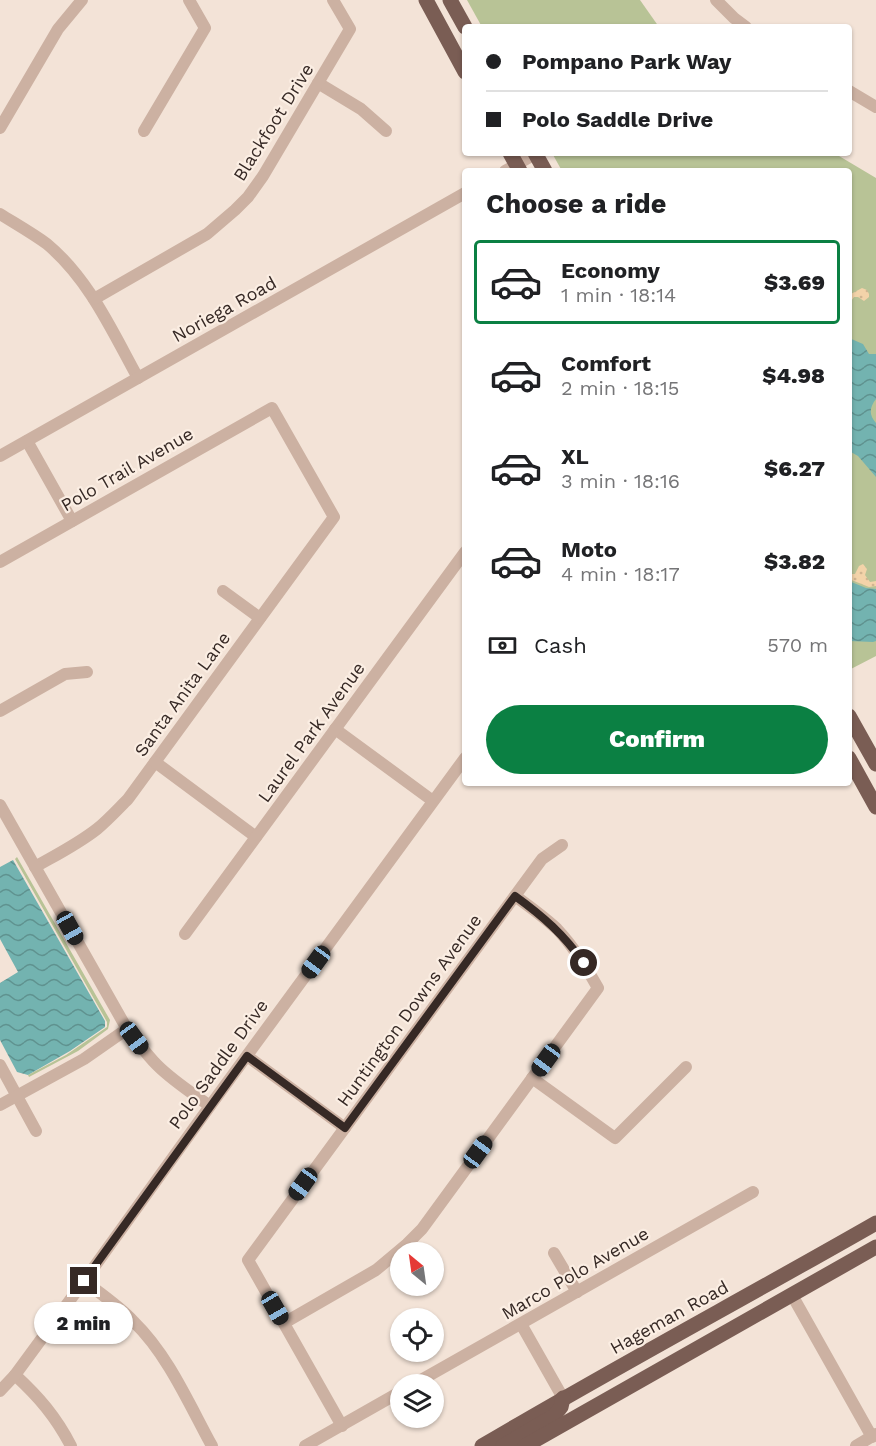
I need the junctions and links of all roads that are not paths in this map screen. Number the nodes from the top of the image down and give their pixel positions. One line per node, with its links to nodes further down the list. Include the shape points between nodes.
1 (82, 0): 13 (street, via 58,29)
2 (189, 0): 14 (street, via 205,28)
3 (333, 0): 10 (street, Blackfoot Drive, via 350,29)
4 (426, 0): 9 (main road)
5 (450, 0): 7 (main road)
6 (716, 0): 8 (street)
7 (463, 24)
8 (742, 24)
9 (462, 66)
10 (318, 83): 15 (street, via 362,109); 20 (street, Blackfoot Drive, via 263,176 235,210 207,234)
11 (852, 93): 12 (street)
12 (876, 107)
13 (0, 128)
14 (144, 131)
15 (386, 131)
16 (529, 156): 17 (street)
17 (512, 165)
18 (462, 195): 21 (street, Noriega Road)
19 (0, 214): 20 (street, via 29,231 63,259)
20 (94, 299): 21 (street)
21 (138, 378): 23 (street, Noriega Road)
22 (272, 408): 25 (street, Polo Trail Avenue); 29 (street, Santa Anita Lane, via 334,517)
23 (27, 441): 24 (street, Noriega Road); 25 (street)
24 (0, 456)
25 (72, 521): 27 (street, Polo Trail Avenue)
26 (462, 556): 33 (street, Laurel Park Avenue)
27 (0, 562)
28 (223, 591): 29 (street)
29 (260, 618): 34 (street, Santa Anita Lane)
30 (87, 672): 31 (street, via 64,674)
31 (0, 711)
32 (852, 721): 37 (main road)
33 (335, 729): 38 (street); 41 (street, Laurel Park Avenue)
34 (155, 762): 41 (street); 43 (street, Santa Anita Lane, via 113,815 80,841)
35 (462, 762): 38 (street, Polo Saddle Drive)
36 (852, 763): 40 (main road)
37 (876, 764)
38 (433, 801): 47 (street, Polo Saddle Drive)
39 (0, 805): 43 (street)
40 (876, 807)
41 (256, 837): 45 (street, Laurel Park Avenue)
42 (562, 845): 44 (street, Huntington Downs Avenue, via 542,859)
43 (35, 867): 46 (street)
44 (515, 896): 50 (street, via 556,929 584,963 598,988); 54 (street, Huntington Downs Avenue)
45 (185, 934)
46 (127, 1029): 51 (street, via 84,1059); 53 (street, via 155,1064)
47 (247, 1056): 53 (street, Polo Saddle Drive); 54 (street)
48 (0, 1065): 51 (street)
49 (686, 1067): 50 (street, via 615,1138)
50 (532, 1078): 63 (street, via 407,1244 376,1270)
51 (17, 1096): 52 (street); 55 (street)
52 (0, 1105)
53 (210, 1106): 60 (street, Polo Saddle Drive)
54 (345, 1128): 63 (street, Huntington Downs Avenue, via 248,1260)
55 (36, 1131)
56 (753, 1192): 61 (street, Marco Polo Avenue)
57 (876, 1225): 62 (main road, via 870,1233 795,1279); 64 (main road, Hageman Road)
58 (876, 1248): 62 (main road)
59 (554, 1254): 61 (street)
60 (84, 1281): 67 (street, Polo Saddle Drive); 75 (street, via 119,1307 149,1338)
61 (577, 1292): 65 (street, Marco Polo Avenue)
62 (792, 1295): 71 (main road); 73 (street)
63 (284, 1323): 72 (street)
64 (700, 1323): 70 (main road, Hageman Road); 71 (main road, via 674,1347 602,1389)
65 (521, 1324): 66 (street, Marco Polo Avenue); 70 (street)
66 (432, 1374)
67 (15, 1375): 68 (street, Polo Saddle Drive); 74 (street, via 48,1409)
68 (0, 1391)
69 (390, 1398): 72 (street)
70 (563, 1398): 77 (main road, Hageman Road); 78 (main road, via 554,1416)
71 (599, 1404): 79 (main road)
72 (342, 1426): 76 (street)
73 (874, 1436): 80 (street)
74 (71, 1446)
75 (212, 1446)
76 (305, 1446)
77 (482, 1446)
78 (503, 1446)
79 (525, 1446)
80 (856, 1446)

